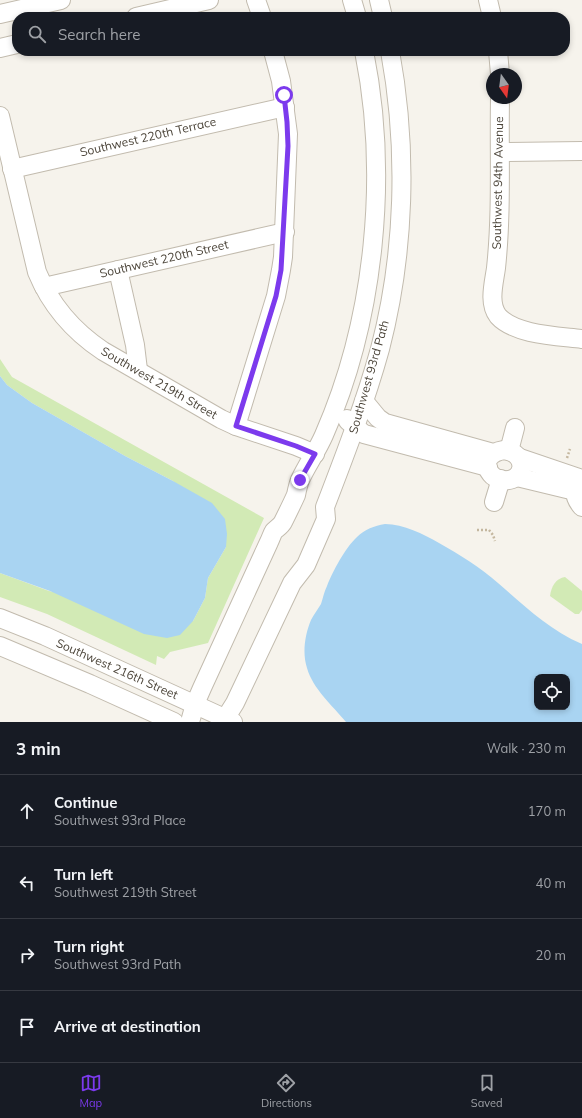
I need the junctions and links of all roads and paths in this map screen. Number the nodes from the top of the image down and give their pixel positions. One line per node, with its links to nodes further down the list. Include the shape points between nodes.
1 (61, 0): 12 (street)
2 (209, 0): 7 (street)
3 (256, 0): 8 (street)
4 (352, 0): 9 (street)
5 (379, 0): 10 (street)
6 (488, 0): 11 (street)
7 (157, 12)
8 (260, 12)
9 (355, 12)
10 (382, 12)
11 (491, 12)
12 (0, 14)
13 (12, 45): 14 (street)
14 (0, 48)
15 (274, 56): 21 (street)
16 (365, 56): 31 (street, Southwest 93rd Path, via 374,126 376,199 365,295)
17 (391, 56): 32 (street, Southwest 93rd Path, via 400,132 399,229 386,324)
18 (498, 56): 19 (street)
19 (499, 68)
20 (500, 104): 24 (street, Southwest 94th Avenue)
21 (285, 106): 25 (street, Southwest 220th Terrace); 26 (street, via 288,146)
22 (0, 116): 25 (street, Southwest 219th Street)
23 (582, 150): 24 (street)
24 (500, 152): 29 (street, Southwest 94th Avenue, via 500,216 492,298 495,310 509,324 516,327)
25 (12, 169): 28 (street, Southwest 219th Street, via 34,261)
26 (284, 232): 27 (street, Southwest 220th Street); 33 (street, via 276,296)
27 (118, 270): 28 (street, Southwest 220th Street); 30 (street)
28 (44, 287): 30 (street, Southwest 219th Street, via 73,327 90,342)
29 (582, 339)
30 (138, 370): 33 (street, Southwest 219th Street)
31 (346, 377): 34 (street, via 350,394 346,412 348,421); 37 (street, Southwest 93rd Path)
32 (364, 401): 34 (street, Southwest 93rd Path); 38 (street, via 385,423)
33 (236, 426): 37 (street, Southwest 219th Street)
34 (355, 427): 38 (street, via 364,434); 48 (street, Southwest 93rd Path, via 325,507 326,519 310,556 292,583)
35 (515, 428): 38 (street)
36 (570, 449): 39 (path)
37 (315, 454): 47 (street, Southwest 93rd Path, via 282,504 275,520 274,531)
38 (502, 457): 40 (street, via 493,476); 40 (street, via 522,469); 41 (street)
39 (567, 460)
40 (509, 478): 41 (street); 42 (street)
41 (580, 488)
42 (494, 502)
43 (477, 530): 44 (path, via 489,530)
44 (495, 541)
45 (0, 618): 47 (street, Southwest 216th Street)
46 (0, 646): 49 (street, Southwest 216th Street)
47 (195, 704): 48 (street, Southwest 216th Street); 50 (street, Southwest 93rd Path)
48 (227, 721)
49 (174, 722)
50 (190, 722)

